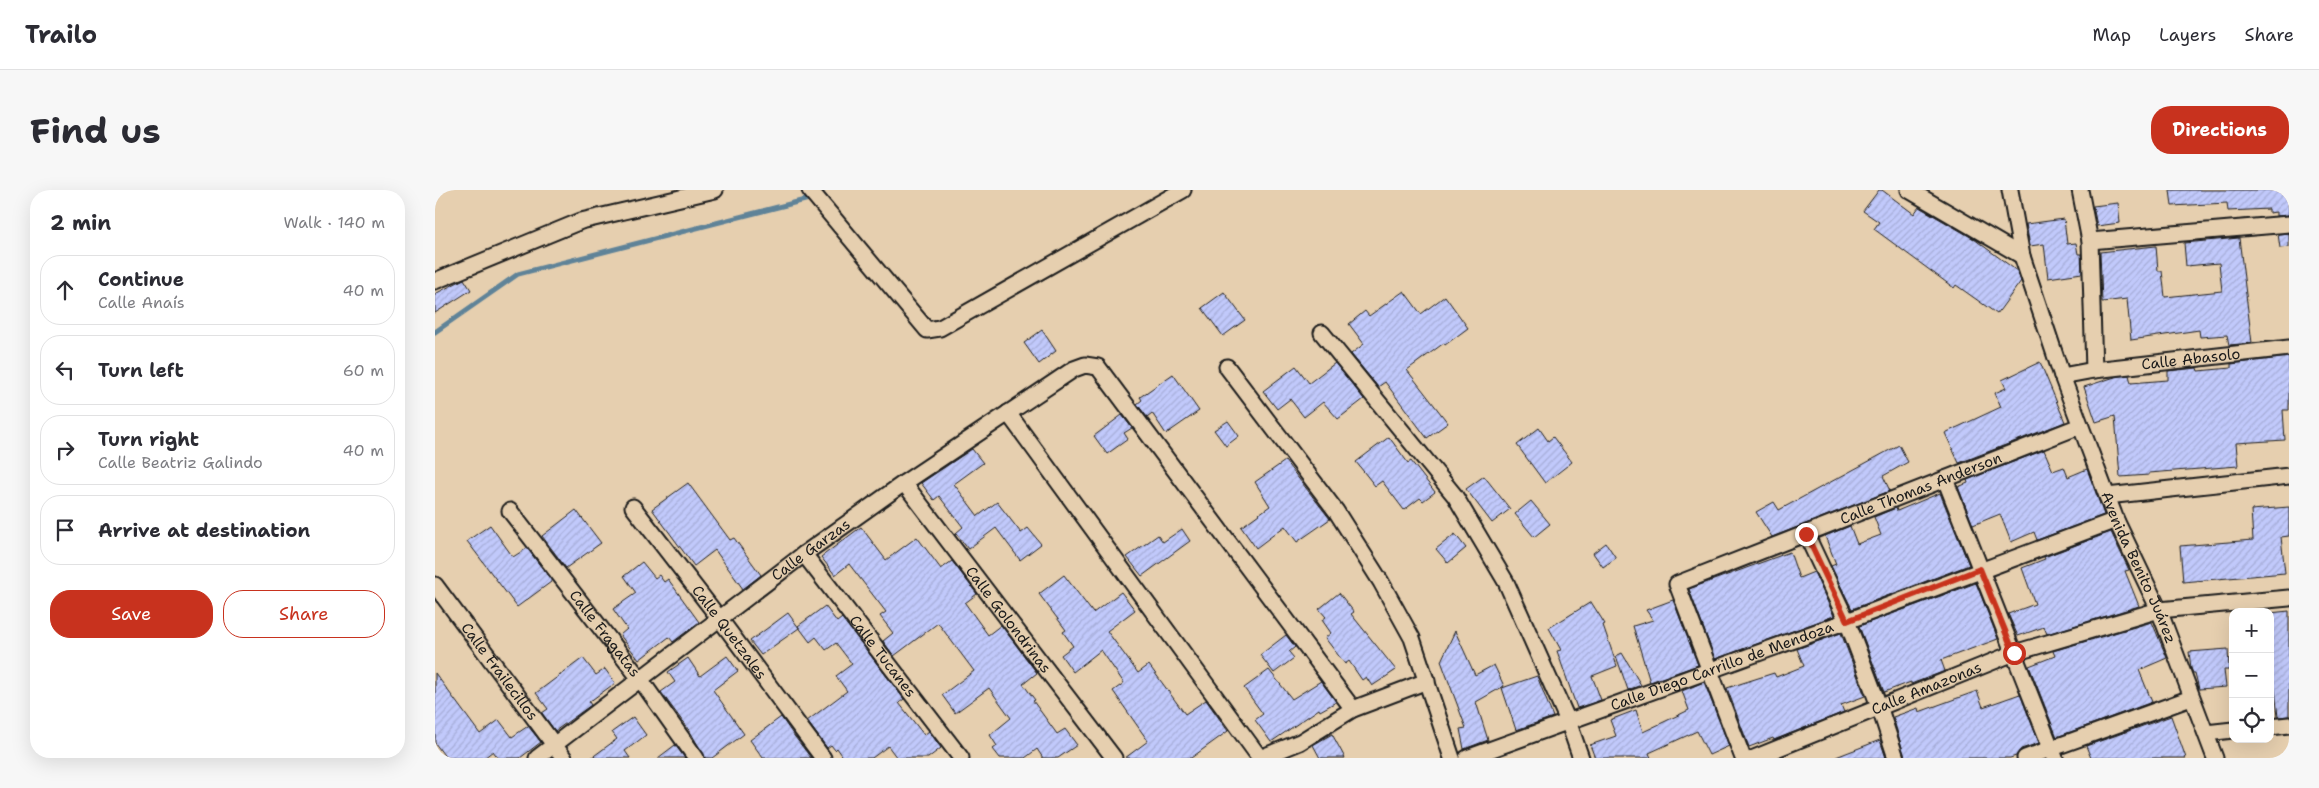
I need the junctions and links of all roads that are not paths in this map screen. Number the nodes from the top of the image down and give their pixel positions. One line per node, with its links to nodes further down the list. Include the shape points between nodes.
1 (715, 190): 10 (street, via 581,221)
2 (810, 190): 3 (street, via 927,330 939,328)
3 (1183, 190)
4 (1909, 190): 9 (street)
5 (2010, 190): 9 (street, Avenida Benito Juárez)
6 (2080, 190): 8 (street)
7 (2289, 224): 8 (street)
8 (2090, 241): 14 (street)
9 (2022, 256): 15 (street, Avenida Benito Juárez)
10 (435, 281)
11 (1322, 334): 40 (street, via 1455,496 1506,582)
12 (2289, 348): 14 (street, Calle Abasolo)
13 (1227, 367): 36 (street, via 1336,511 1377,574 1411,638)
14 (2094, 370): 15 (street)
15 (2062, 376): 17 (street, Avenida Benito Juárez)
16 (1008, 413): 20 (street, Calle Garzas); 39 (street, Calle Garzas, via 1074,369 1085,365 1098,367); 53 (street)
17 (2080, 426): 19 (street, Calle Thomas Anderson); 21 (street, Avenida Benito Juárez)
18 (2289, 476): 21 (street)
19 (1945, 479): 25 (street, Calle Thomas Anderson); 27 (street)
20 (904, 482): 26 (street, Calle Garzas); 52 (street, Calle Golondrinas)
21 (2107, 496): 24 (street, Avenida Benito Juárez)
22 (633, 508): 31 (street, Calle Quetzales)
23 (509, 511): 35 (street, Calle Fragatas)
24 (2115, 520): 27 (street, Calle Diego Carrillo de Mendoza); 30 (street, Avenida Benito Juárez)
25 (1806, 534): 32 (street); 34 (street, Calle Thomas Anderson, via 1677,584)
26 (805, 554): 31 (street, Calle Garzas); 51 (street, Calle Tucanes)
27 (1980, 569): 32 (street, Calle Diego Carrillo de Mendoza); 33 (street)
28 (435, 585): 45 (street, Calle Frailecillos)
29 (2289, 598): 30 (street, Calle Amazonas)
30 (2159, 610): 33 (street, Calle Amazonas); 37 (street, Avenida Benito Juárez)
31 (719, 618): 35 (street, Calle Garzas); 50 (street, Calle Quetzales)
32 (1847, 621): 34 (street, Calle Diego Carrillo de Mendoza); 38 (street)
33 (2014, 653): 38 (street, Calle Amazonas); 46 (street)
34 (1709, 669): 40 (street, Calle Diego Carrillo de Mendoza); 57 (street)
35 (640, 679): 45 (street, Calle Garzas); 49 (street, Calle Fragatas)
36 (1427, 681): 39 (street); 54 (street)
37 (2191, 698): 44 (street, Avenida Benito Juárez); 46 (street)
38 (1879, 706): 58 (street, Calle Amazonas); 59 (street)
39 (1353, 709): 53 (street, via 1300,742)
40 (1568, 721): 55 (street, Calle Diego Carrillo de Mendoza); 56 (street)
41 (2289, 725): 42 (street)
42 (2274, 727)
43 (2229, 730): 44 (street)
44 (2206, 733): 61 (street, Avenida Benito Juárez)
45 (555, 745): 47 (street, Calle Garzas); 48 (street, Calle Frailecillos)
46 (2053, 753): 60 (street)
47 (537, 758)
48 (564, 758)
49 (696, 758)
50 (823, 758)
51 (961, 758)
52 (1114, 758)
53 (1260, 758)
54 (1452, 758)
55 (1467, 758)
56 (1581, 758)
57 (1743, 758)
58 (1754, 758)
59 (1896, 758)
60 (2025, 758)
61 (2215, 758)

